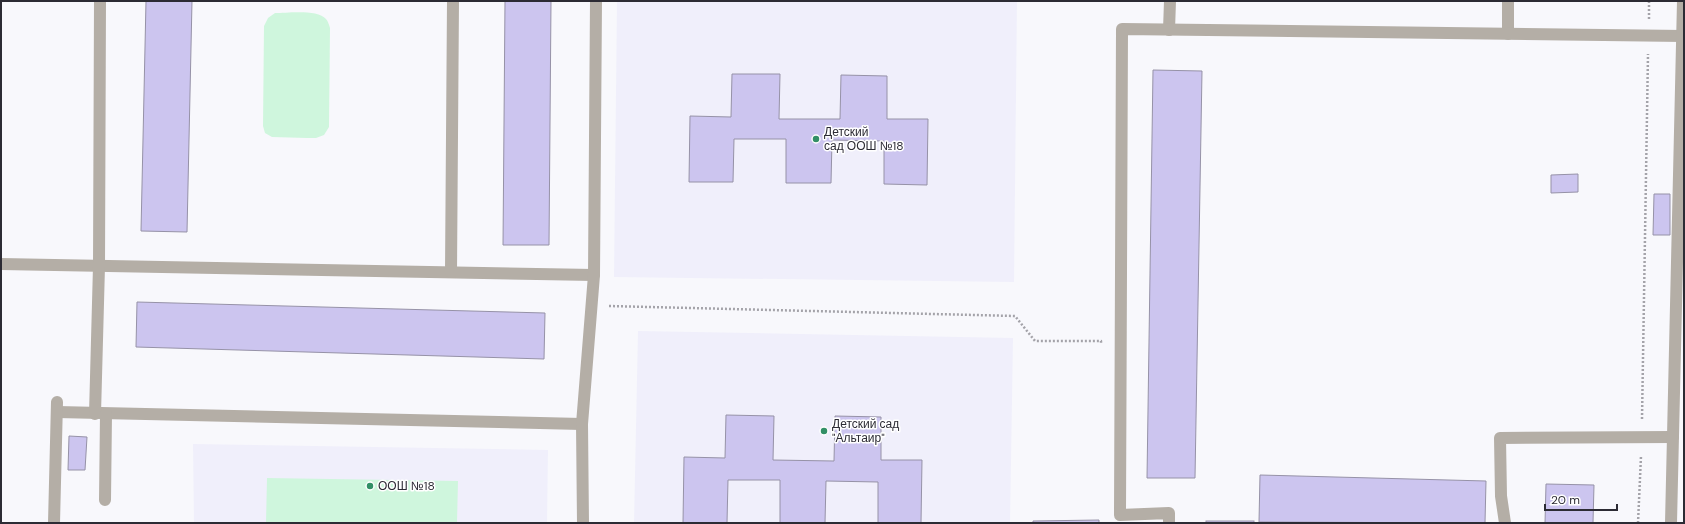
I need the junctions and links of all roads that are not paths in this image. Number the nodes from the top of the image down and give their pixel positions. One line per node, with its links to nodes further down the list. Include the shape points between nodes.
1 (100, 1): 11 (street)
2 (453, 1): 12 (street)
3 (596, 1): 13 (street)
4 (1170, 1): 7 (street)
5 (1508, 1): 8 (street)
6 (1684, 1): 9 (street)
7 (1169, 30): 8 (street); 20 (street, via 1122,29 1120,414 1120,514 1169,513)
8 (1508, 34): 9 (street)
9 (1683, 36): 16 (street)
10 (1, 264): 11 (street)
11 (99, 266): 12 (street); 14 (street)
12 (451, 272): 13 (street)
13 (594, 275): 15 (street)
14 (100, 414): 15 (street); 17 (street); 18 (street, via 57,407)
15 (582, 424): 19 (street)
16 (1673, 437): 21 (street, via 1500,438 1501,496); 22 (street)
17 (104, 500)
18 (54, 523)
19 (583, 523)
20 (1169, 523)
21 (1505, 523)
22 (1671, 523)

